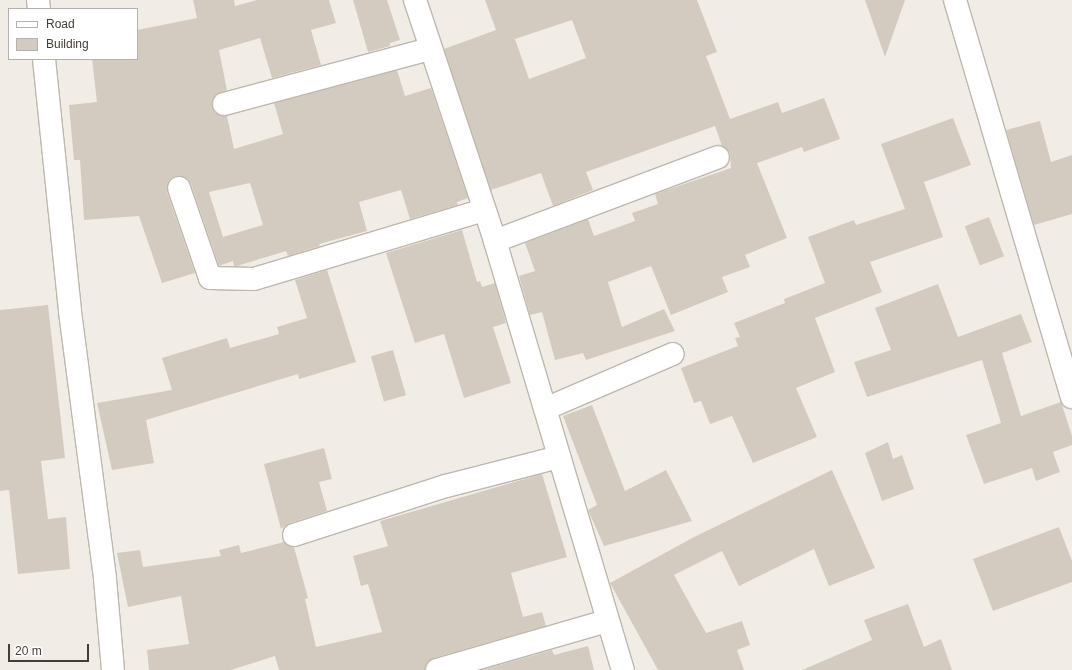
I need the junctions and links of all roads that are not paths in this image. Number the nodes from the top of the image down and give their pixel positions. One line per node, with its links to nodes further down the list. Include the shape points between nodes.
1 (415, 0): 3 (street)
2 (955, 0): 11 (street)
3 (429, 49): 5 (street); 8 (street)
4 (44, 60): 16 (street, via 70,312 105,579)
5 (224, 104)
6 (718, 157): 9 (street)
7 (179, 188): 8 (street, via 210,278 254,278)
8 (484, 210): 9 (street)
9 (495, 241): 12 (street)
10 (673, 354): 12 (street)
11 (1072, 397)
12 (545, 409): 13 (street)
13 (559, 457): 14 (street, via 446,486); 15 (street)
14 (294, 535)
15 (607, 621): 17 (street); 18 (street)
16 (113, 670)
17 (437, 670)
18 (623, 670)

